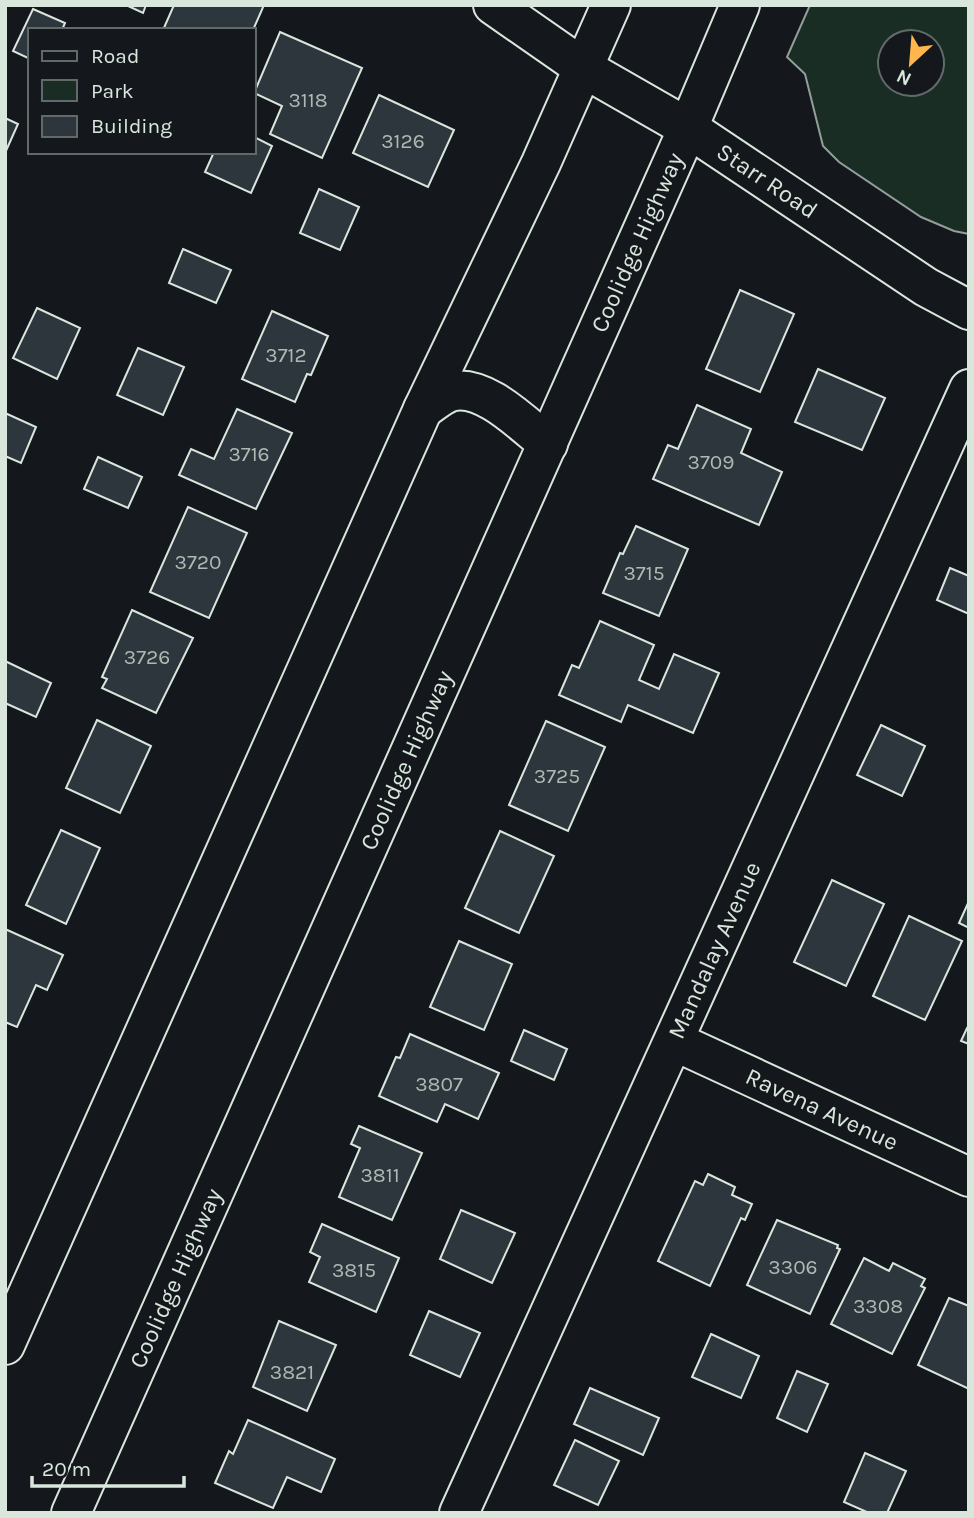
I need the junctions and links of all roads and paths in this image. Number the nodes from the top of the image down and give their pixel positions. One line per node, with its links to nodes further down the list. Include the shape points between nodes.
1 (493, 5): 4 (main road, Starr Road)
2 (611, 5): 4 (main road)
3 (740, 5): 5 (main road, Coolidge Highway)
4 (585, 69): 5 (main road, Starr Road); 8 (main road)
5 (688, 128): 6 (main road, Starr Road, via 926,287); 9 (main road, Coolidge Highway)
6 (969, 310)
7 (969, 389): 10 (main road, Mandalay Avenue)
8 (423, 410): 9 (main road, via 449,392 477,392); 12 (main road)
9 (548, 444): 13 (main road, Coolidge Highway)
10 (674, 1041): 11 (main road, Ravena Avenue); 14 (main road, Mandalay Avenue)
11 (969, 1177)
12 (5, 1345)
13 (71, 1513)
14 (459, 1513)

